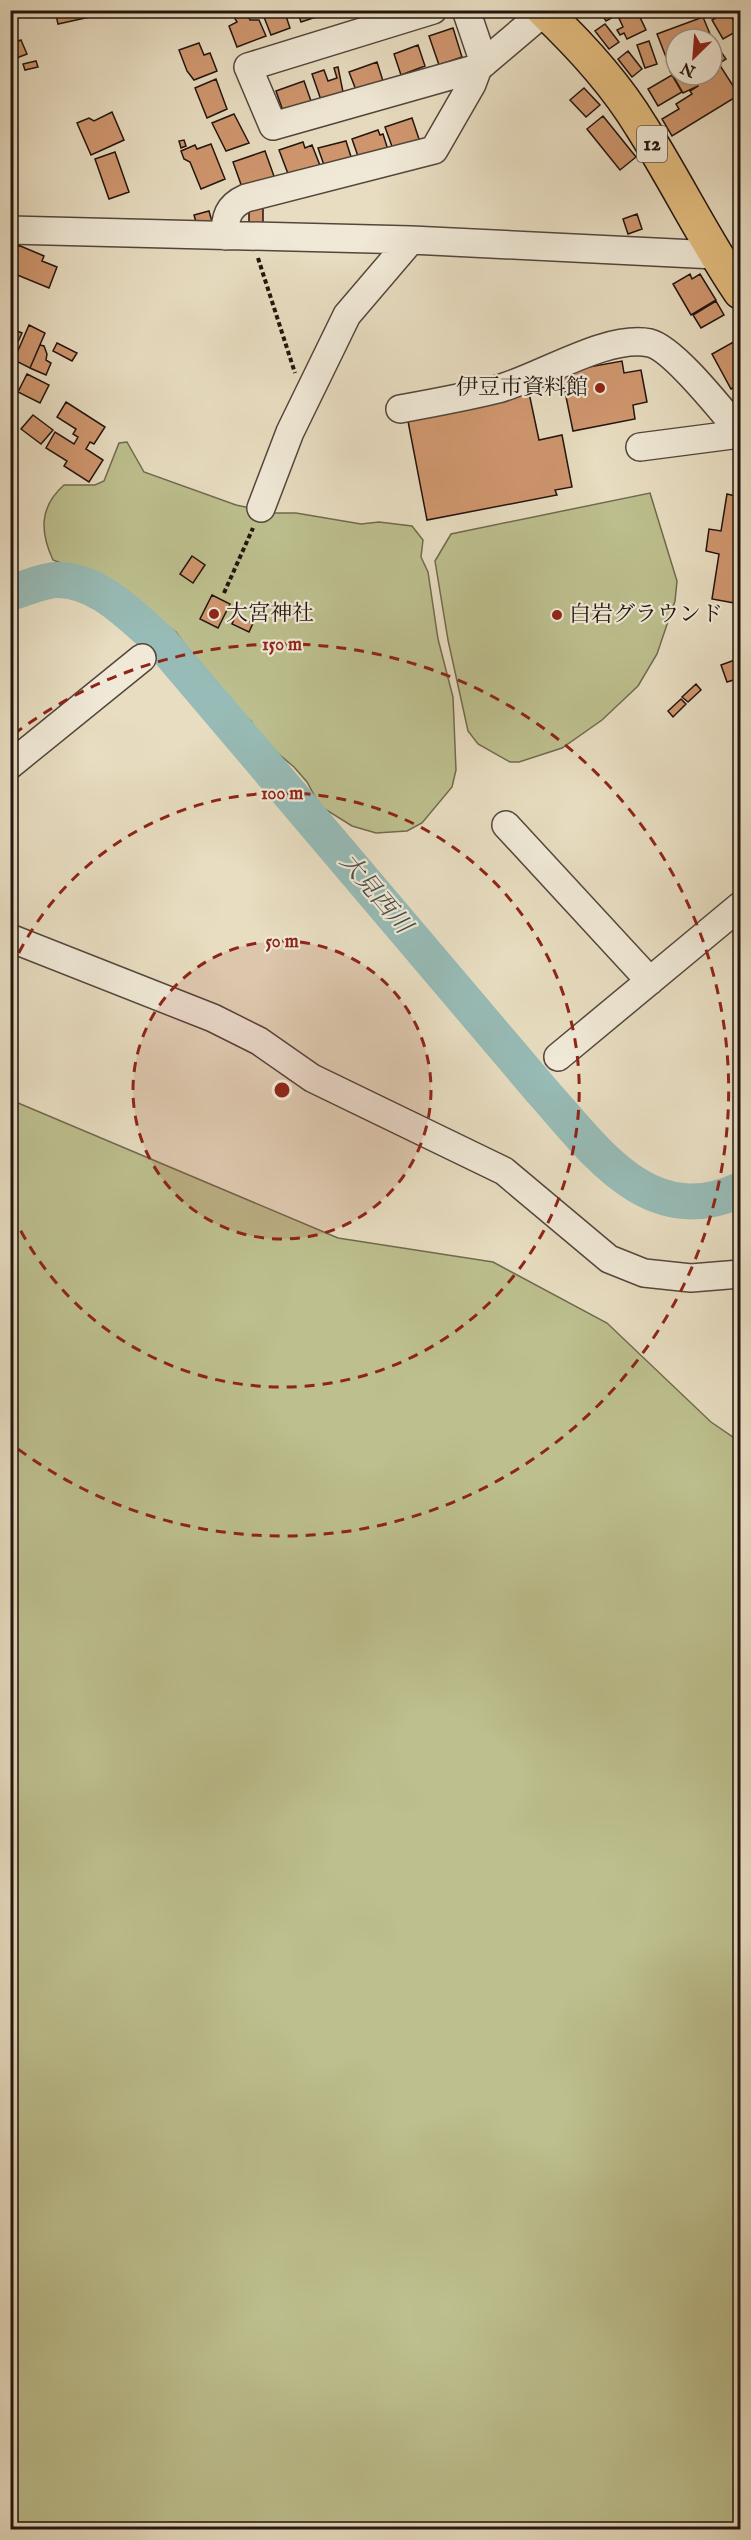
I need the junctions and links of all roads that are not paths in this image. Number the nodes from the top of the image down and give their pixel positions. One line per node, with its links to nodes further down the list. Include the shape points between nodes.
1 (433, 10): 4 (street, via 248,67 273,126)
2 (466, 10): 4 (street)
3 (554, 14): 4 (street); 8 (main road, 12, via 641,125)
4 (481, 65): 6 (street, via 434,150 246,198 228,211)
5 (10, 230): 6 (street)
6 (225, 236): 7 (street)
7 (411, 240): 8 (street); 13 (street, via 347,315 310,388)
8 (728, 264): 9 (main road, 12)
9 (741, 292)
10 (400, 409): 11 (street, via 498,389 601,349 651,344 677,362)
11 (741, 433): 12 (street)
12 (640, 447)
13 (258, 517)
14 (142, 658): 15 (street)
15 (13, 758)
16 (506, 825): 19 (street)
17 (741, 906): 19 (street)
18 (10, 938): 21 (street, via 213,1018 259,1041 312,1078 504,1171 609,1260 644,1273 691,1278)
19 (650, 981): 20 (street)
20 (558, 1056)
21 (741, 1274)

